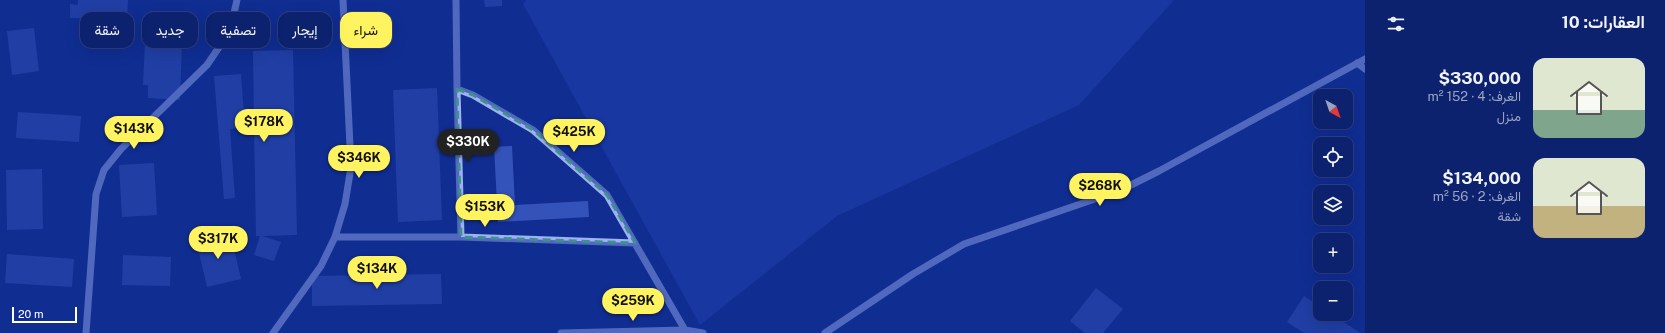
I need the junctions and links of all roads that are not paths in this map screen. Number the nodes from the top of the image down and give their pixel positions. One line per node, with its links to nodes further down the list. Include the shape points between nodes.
1 (237, 0): 12 (street, via 230,31 207,65 121,149 104,170 96,194)
2 (343, 0): 8 (street, via 351,167 345,204)
3 (456, 0): 7 (street)
4 (1365, 59): 5 (street)
5 (1357, 63): 6 (street); 16 (street, via 1121,190 964,244 913,274)
6 (1365, 69)
7 (457, 89): 9 (street); 10 (street, via 473,95 533,130 608,195)
8 (335, 237): 9 (street); 13 (street, via 321,266)
9 (461, 237): 10 (street)
10 (635, 243): 11 (street)
11 (685, 330): 14 (street); 15 (street)
12 (86, 333)
13 (273, 333)
14 (561, 333)
15 (703, 333)
16 (825, 333)

